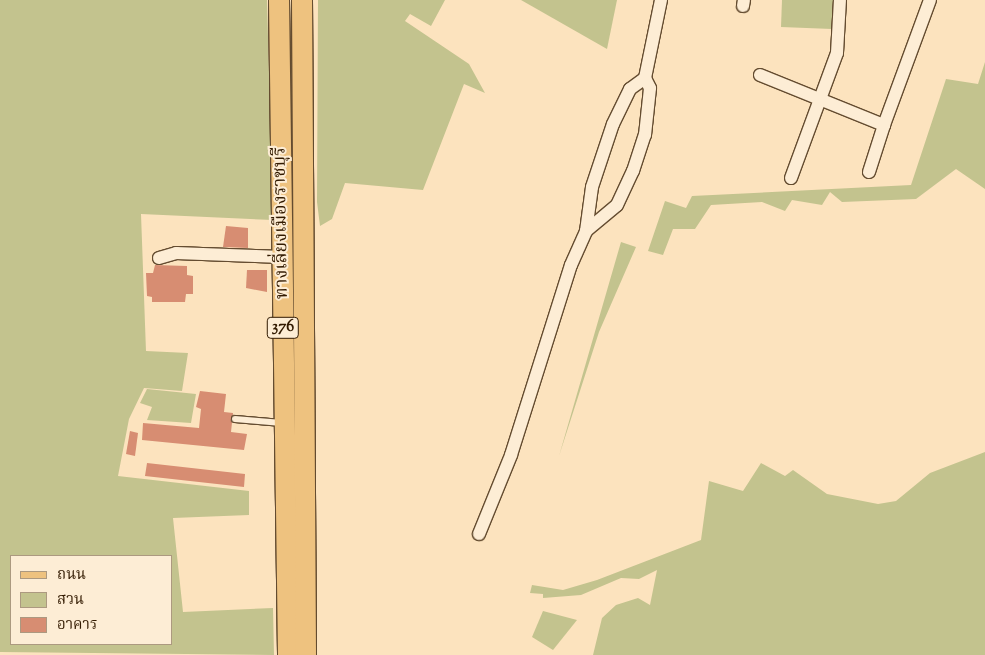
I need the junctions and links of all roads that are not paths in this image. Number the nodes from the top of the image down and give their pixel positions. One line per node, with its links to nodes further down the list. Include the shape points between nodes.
1 (279, 0): 13 (main road, ทางเลี่ยงเมืองราชบุรี / 376)
2 (302, 0): 18 (main road, ทางเลี่ยงเมืองราชบุรี / 376)
3 (661, 0): 7 (street)
4 (840, 0): 8 (street, via 837,53)
5 (930, 0): 9 (street)
6 (760, 76): 8 (street)
7 (644, 78): 12 (street, via 630,89 613,124 592,187); 12 (street, via 650,88 645,135 634,171 617,205)
8 (820, 100): 9 (street); 11 (street)
9 (884, 125): 10 (street)
10 (869, 172)
11 (791, 178)
12 (586, 231): 17 (street, via 511,455)
13 (282, 257): 14 (street, via 176,253); 16 (main road, ทางเลี่ยงเมืองราชบุรี / 376)
14 (159, 258)
15 (236, 419): 16 (lane)
16 (283, 423): 18 (main road, ทางเลี่ยงเมืองราชบุรี / 376)
17 (479, 534)
18 (296, 647)

